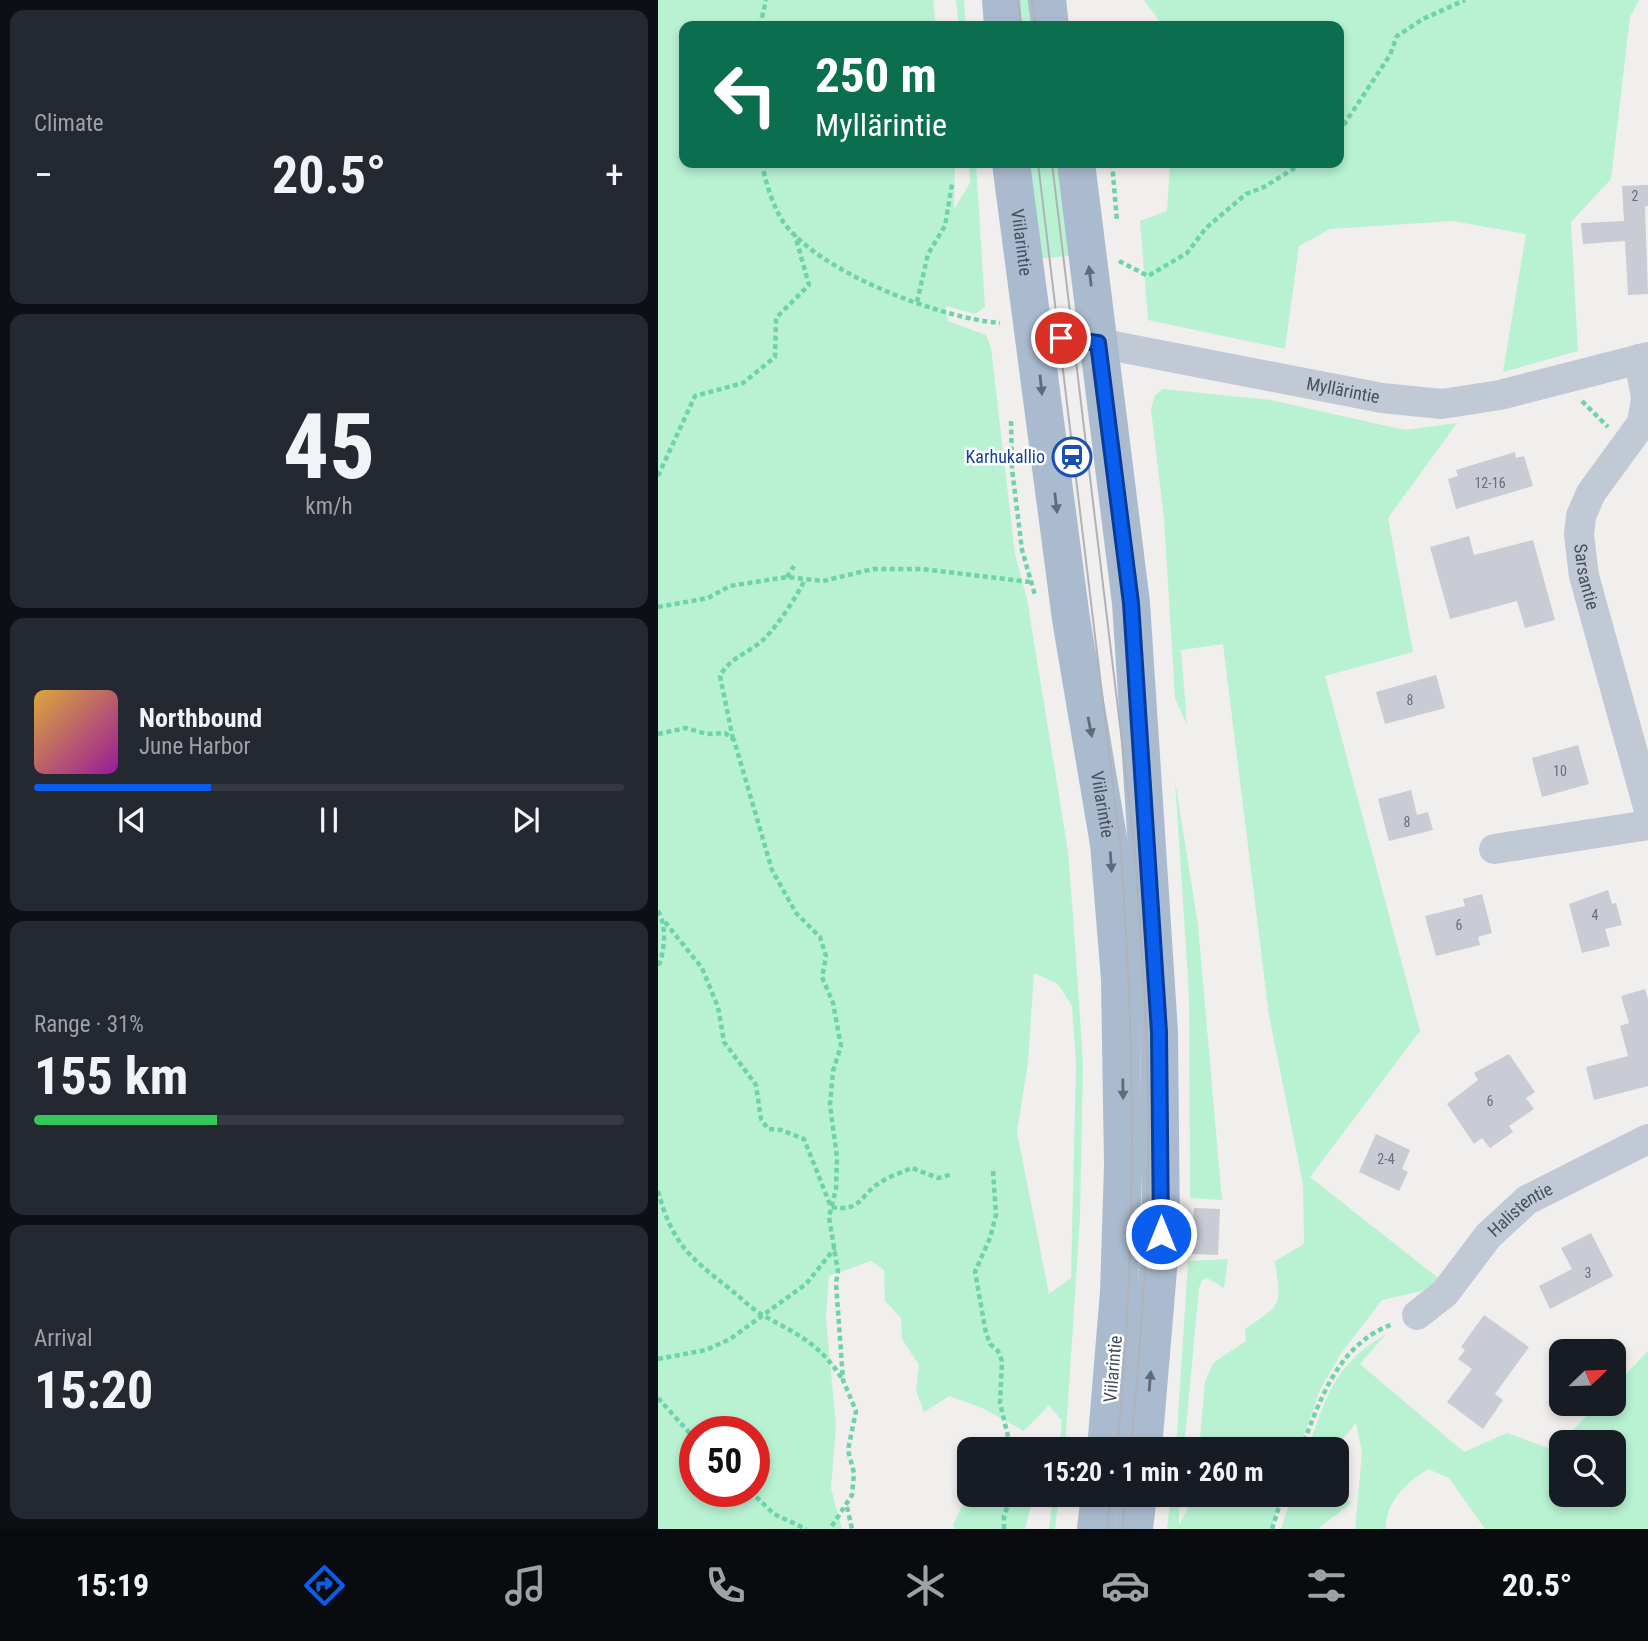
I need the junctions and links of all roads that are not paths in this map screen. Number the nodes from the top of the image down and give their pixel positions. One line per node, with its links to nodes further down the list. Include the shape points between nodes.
1 (1001, 0): 3 (main road)
2 (1046, 0): 4 (main road)
3 (1003, 21)
4 (1049, 21)
5 (1013, 168): 7 (main road, Viilarintie)
6 (1077, 168): 8 (main road, one-way to 6)
7 (1036, 335): 8 (street, Myllärintie); 15 (main road, Viilarintie, one-way to 15, via 1071,619 1110,844 1119,979 1123,1165 1119,1292)
8 (1098, 343): 9 (street, Myllärintie, via 1382,398 1443,404 1500,396); 16 (main road, one-way to 8, via 1161,1234 1159,1032 1131,603)
9 (1643, 358): 10 (street, Sarsantie, via 1646,411 1634,437 1586,504 1579,553)
10 (1648, 807)
11 (1648, 825): 12 (street)
12 (1494, 849)
13 (1648, 1139): 14 (street, Halistentie, via 1511,1212 1445,1293)
14 (1417, 1315)
15 (1106, 1437)
16 (1144, 1437)
17 (1099, 1507): 19 (main road)
18 (1137, 1507): 20 (main road)
19 (1096, 1529)
20 (1134, 1529)

